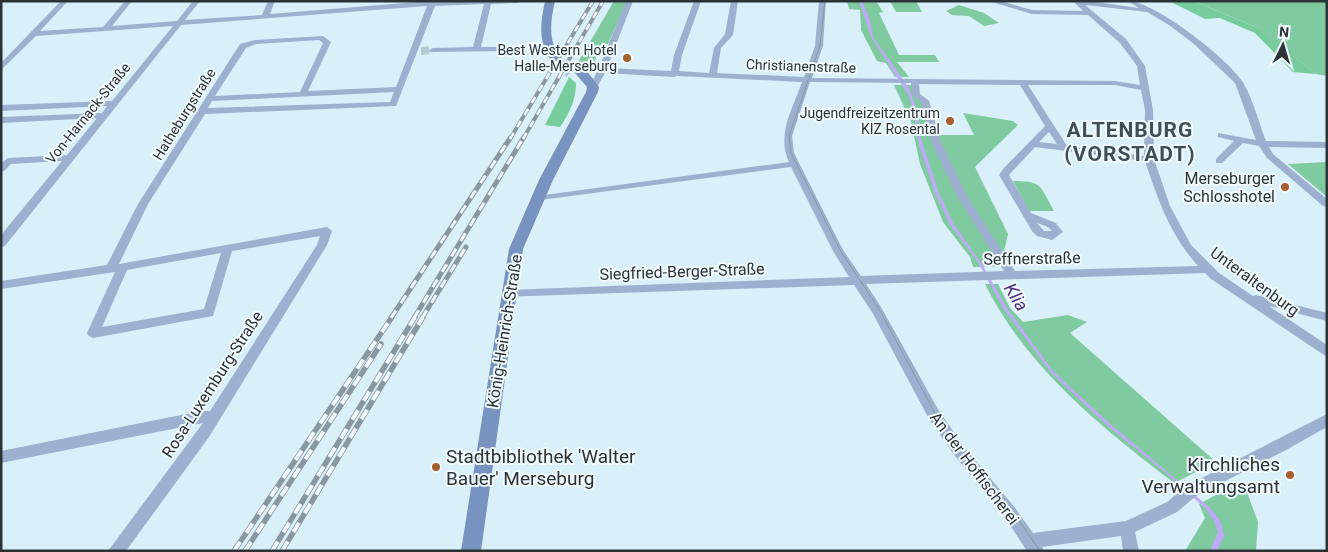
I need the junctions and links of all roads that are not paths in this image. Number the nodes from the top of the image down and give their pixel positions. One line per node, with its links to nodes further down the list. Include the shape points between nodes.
1 (65, 1): 23 (street)
2 (129, 1): 22 (street)
3 (197, 1): 21 (street, Von-Harnack-Straße)
4 (272, 1): 20 (street)
5 (332, 1): 17 (street)
6 (518, 1): 15 (street)
7 (550, 1): 27 (main road, via 544,34 551,55)
8 (630, 1): 30 (street, König-Heinrich-Straße)
9 (698, 1): 31 (street)
10 (735, 1): 32 (street, via 729,35 715,50)
11 (823, 1): 33 (street, via 819,46)
12 (991, 1): 19 (street, via 1032,12)
13 (1076, 1): 18 (street); 19 (street, Unteraltenburg)
14 (1131, 1): 18 (street)
15 (488, 2): 16 (street); 26 (street)
16 (432, 3): 17 (street); 37 (street, via 417,51)
17 (328, 11): 20 (street)
18 (1149, 11): 50 (street, via 1197,42 1239,82)
19 (1091, 13): 36 (street, Unteraltenburg, via 1129,49 1140,66)
20 (265, 16): 21 (street)
21 (180, 22): 22 (street); 41 (street, Von-Harnack-Straße)
22 (106, 28): 23 (street)
23 (34, 34): 28 (street)
24 (514, 49): 26 (street)
25 (433, 50): 26 (street)
26 (476, 50)
27 (558, 57)
28 (1, 68)
29 (574, 70): 30 (street, Christianenstraße); 38 (main road)
30 (601, 71): 31 (street, Christianenstraße); 38 (street, König-Heinrich-Straße)
31 (674, 75): 32 (street, Christianenstraße)
32 (713, 76): 33 (street, Christianenstraße)
33 (808, 80): 34 (street, Christianenstraße); 56 (street, via 786,136)
34 (913, 82): 35 (street, Christianenstraße); 65 (street, via 916,95 925,101 936,142 963,198)
35 (1023, 83): 36 (street, Christianenstraße, via 1115,84); 46 (street)
36 (1145, 88): 54 (street, Unteraltenburg, via 1149,110)
37 (399, 89): 39 (street); 43 (street, via 393,104)
38 (591, 92): 58 (main road, König-Heinrich-Straße)
39 (303, 94): 40 (street); 40 (street, Hatheburgstraße, via 327,42 322,38 255,42 244,46)
40 (210, 99): 43 (street, Hatheburgstraße)
41 (114, 103): 42 (street); 44 (street, Von-Harnack-Straße)
42 (1, 108)
43 (203, 111): 63 (street, Hatheburgstraße, via 143,204)
44 (105, 115): 45 (street); 53 (street, Von-Harnack-Straße)
45 (1, 120)
46 (1050, 126): 49 (street); 52 (street)
47 (1221, 135): 48 (street)
48 (1239, 140): 50 (street); 55 (street)
49 (1033, 144): 52 (street); 60 (street, via 1004,173)
50 (1262, 144): 51 (street); 59 (street, via 1276,161)
51 (1327, 144)
52 (1064, 147): 54 (street)
53 (70, 158): 57 (street, via 8,162); 61 (street, Von-Harnack-Straße)
54 (1149, 159): 64 (street, Unteraltenburg, via 1175,228)
55 (1219, 161)
56 (794, 164): 58 (street); 66 (street)
57 (1, 170)
58 (537, 199): 68 (main road, König-Heinrich-Straße, via 516,249)
59 (1327, 204)
60 (1027, 215)
61 (1, 243)
62 (228, 248): 63 (street); 63 (street, Hatheburgstraße, via 208,313 94,333); 72 (street, Rosa-Luxemburg-Straße, via 327,231 322,245)
63 (117, 268): 67 (street)
64 (1206, 269): 65 (street, Seffnerstraße); 69 (street, Unteraltenburg)
65 (1012, 275): 66 (street, Seffnerstraße)
66 (857, 281): 68 (street, Siegfried-Berger-Straße); 76 (street, An der Hoffischerei, via 934,415)
67 (1, 285)
68 (508, 294): 78 (main road, König-Heinrich-Straße)
69 (1248, 297): 70 (street); 71 (street, Unteraltenburg)
70 (1327, 317)
71 (1327, 352)
72 (214, 417): 74 (street); 77 (street, Rosa-Luxemburg-Straße)
73 (1327, 420): 75 (street, via 1191,491 1172,507)
74 (1, 457)
75 (1128, 528): 76 (street); 79 (street)
76 (1033, 546)
77 (116, 551)
78 (471, 551)
79 (1132, 551)

